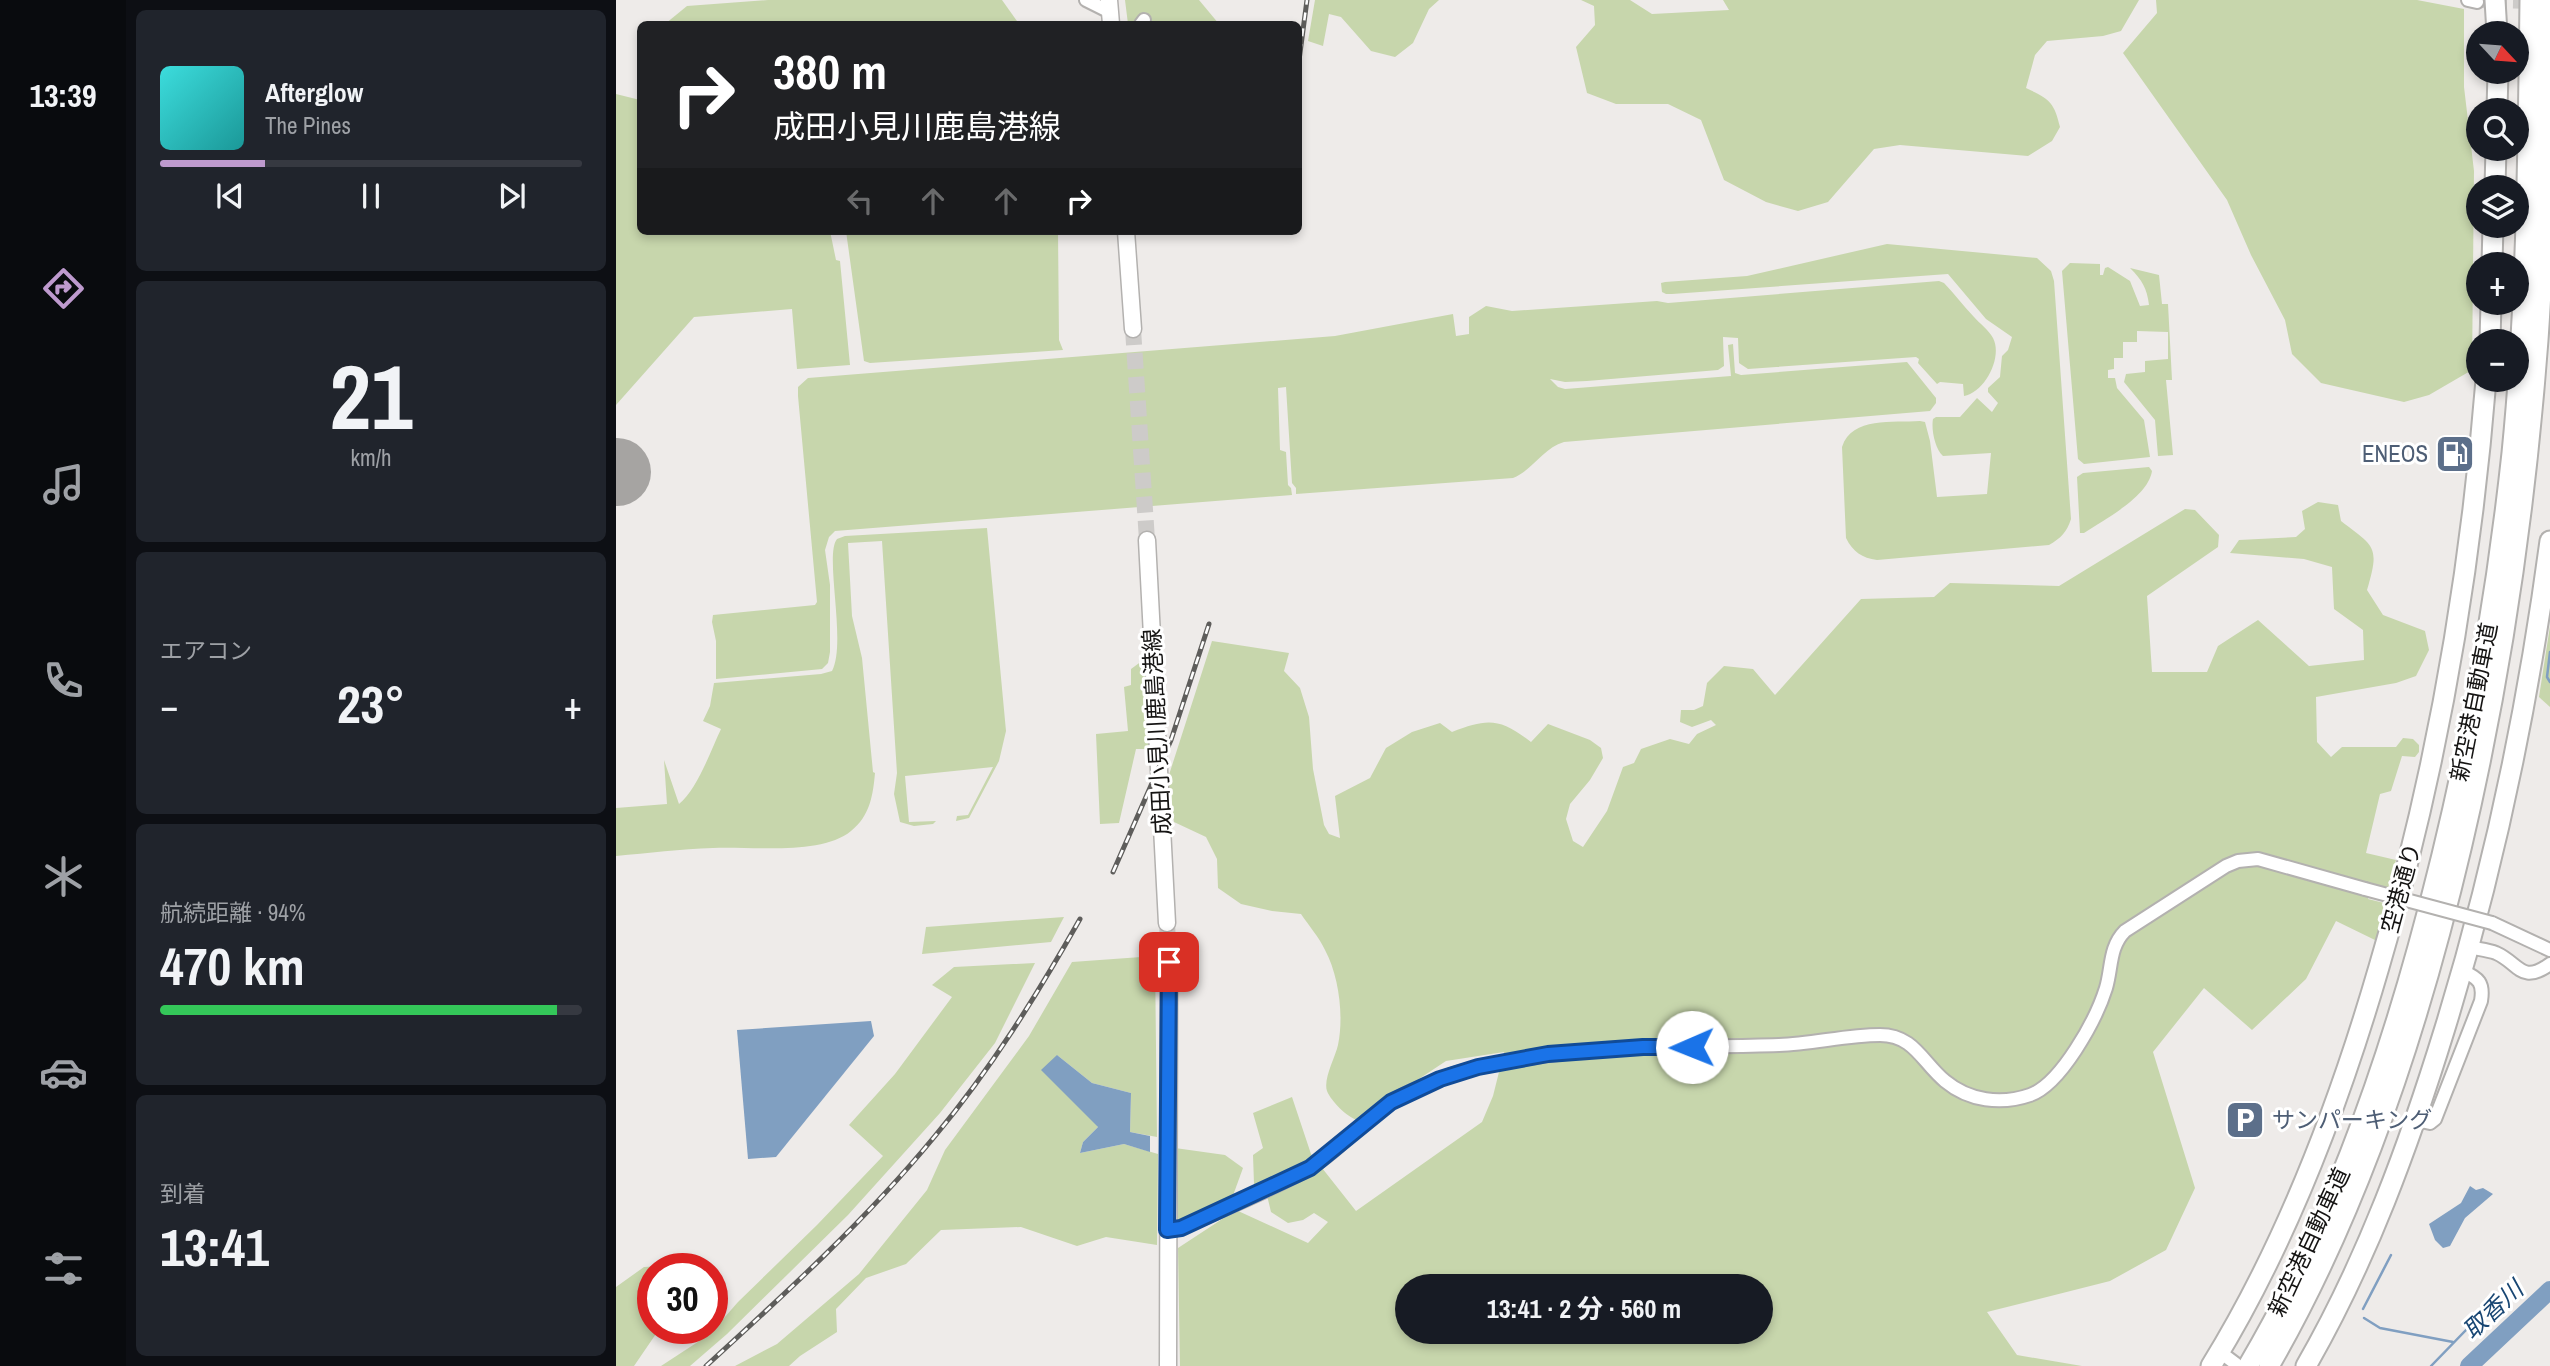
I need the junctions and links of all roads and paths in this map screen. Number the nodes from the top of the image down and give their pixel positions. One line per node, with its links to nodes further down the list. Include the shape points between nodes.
1 (1086, 0): 5 (street)
2 (2530, 0): 25 (highway, 新空港自動車道, via 2521,336 2503,533 2474,710 2432,897 2374,1091 2304,1260)
3 (2547, 0): 8 (highway, 新空港自動車道)
4 (2480, 1): 6 (highway)
5 (1110, 12)
6 (2491, 21)
7 (2550, 86): 8 (highway)
8 (2546, 138): 27 (highway, 新空港自動車道, via 2538,336 2519,535 2472,806 2428,978 2381,1122 2321,1266)
9 (1126, 235): 10 (main road)
10 (1133, 329)
11 (2485, 392): 24 (highway, 空港通り, via 2452,657 2401,892 2343,1081 2306,1178)
12 (1147, 540): 14 (main road, 成田小見川鹿島港線)
13 (2550, 545): 15 (highway, via 2514,760)
14 (1167, 923)
15 (2469, 947): 18 (street, via 2497,953 2523,972); 19 (highway)
16 (2550, 950): 23 (street, bridge, via 2492,922 2258,859 2238,861 2125,931 2118,939 2105,990 2072,1055 2046,1087 2030,1095 2004,1102 1964,1093 1896,1036 1811,1044 1548,1054 1478,1067 1427,1085 1391,1102 1310,1168 1181,1228)
17 (1169, 962): 23 (main road)
18 (2550, 964)
19 (2462, 971): 20 (highway); 21 (street, via 2483,986)
20 (2436, 1056): 21 (street); 22 (highway)
21 (2459, 1064): 22 (street, via 2435,1119)
22 (2416, 1121): 28 (highway, via 2372,1234)
23 (1167, 1230): 26 (main road)
24 (2216, 1359): 25 (street)
25 (2242, 1365)
26 (1168, 1366)
27 (2269, 1366)
28 (2306, 1366)

